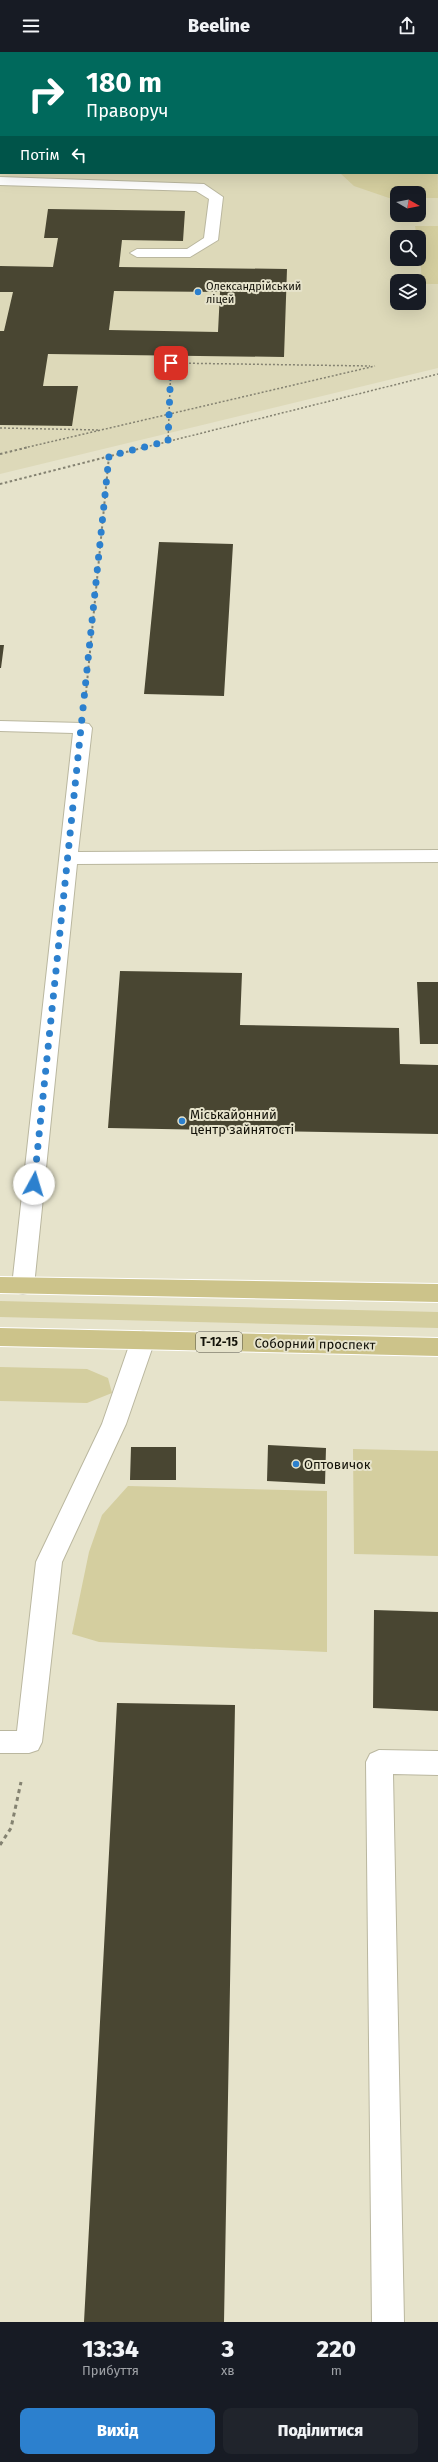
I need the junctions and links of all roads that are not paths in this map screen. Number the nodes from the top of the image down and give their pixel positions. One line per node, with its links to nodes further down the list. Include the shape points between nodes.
1 (0, 181): 2 (lane, via 199,187 216,198 211,240 190,253)
2 (137, 252)
3 (0, 726): 5 (lane, via 83,728)
4 (438, 856): 5 (lane)
5 (68, 858): 7 (lane)
6 (0, 1285): 7 (main road)
7 (23, 1286): 8 (main road)
8 (438, 1293)
9 (0, 1337): 10 (main road, Соборний проспект / Т-12-15)
10 (143, 1340): 11 (main road, Соборний проспект / Т-12-15); 12 (lane, via 114,1424 49,1562 29,1742)
11 (438, 1347)
12 (0, 1742)
13 (438, 1763): 14 (lane, via 379,1762)
14 (388, 2322)

